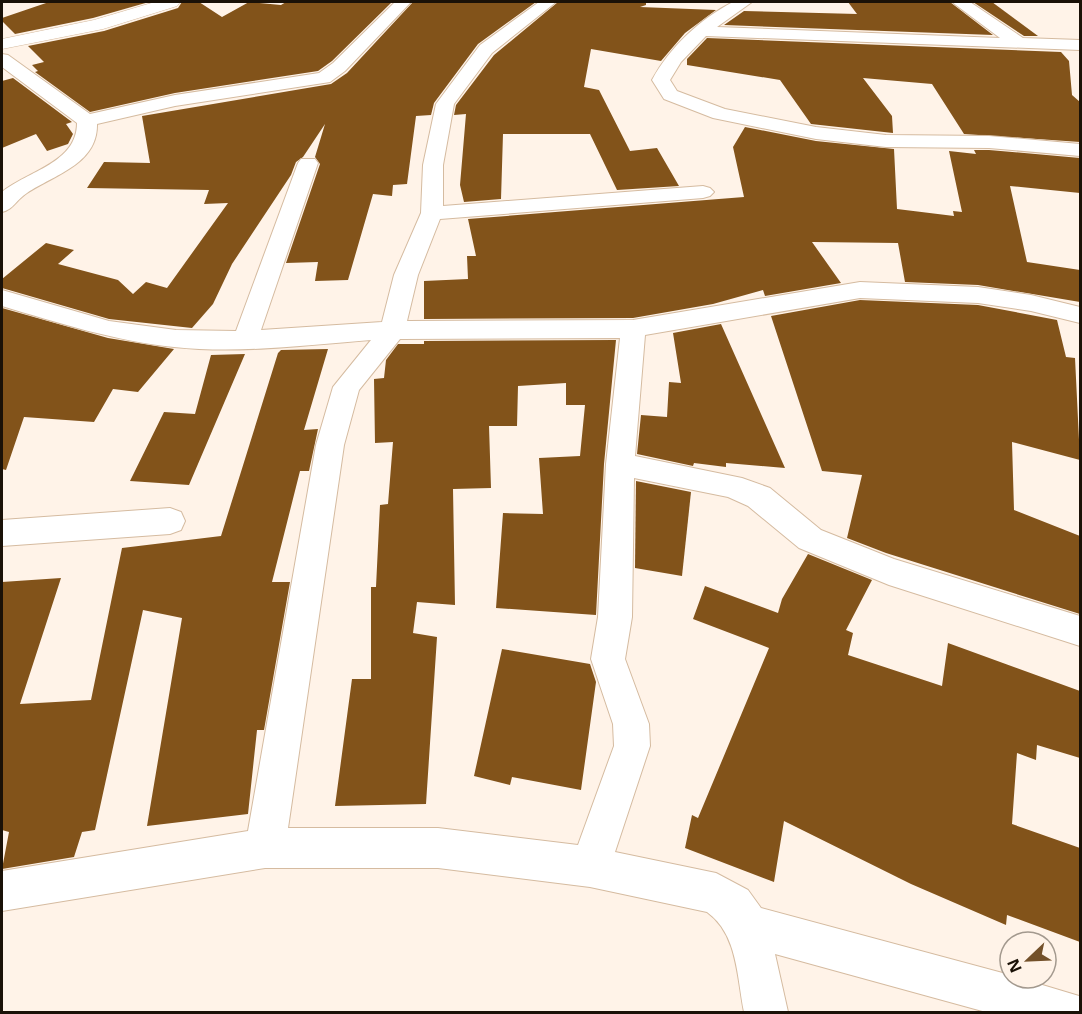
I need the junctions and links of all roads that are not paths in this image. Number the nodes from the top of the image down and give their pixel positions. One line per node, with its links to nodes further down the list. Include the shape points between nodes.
1 (171, 2): 7 (street, via 97,25)
2 (403, 2): 11 (street, via 324,78 193,96)
3 (548, 2): 16 (street, via 486,49 445,104 433,165)
4 (744, 2): 6 (street)
5 (960, 2): 8 (street)
6 (702, 31): 8 (street); 12 (street, via 667,67 661,80 670,95 720,114 816,133 886,141 989,142)
7 (2, 44)
8 (1020, 44): 9 (street)
9 (1080, 45)
10 (2, 59): 11 (street)
11 (87, 121): 15 (street, via 89,130 75,153 58,169 11,194)
12 (1080, 150)
13 (308, 164): 22 (street)
14 (703, 192): 16 (street)
15 (2, 206)
16 (432, 213): 21 (street, via 406,275)
17 (13, 300): 19 (street); 22 (street, via 110,329 176,339)
18 (1080, 315): 20 (street, via 978,295 860,290)
19 (2, 322)
20 (633, 329): 21 (street); 23 (street)
21 (393, 330): 22 (street); 27 (street, via 346,387 330,445)
22 (245, 340)
23 (620, 464): 26 (street, via 732,486 759,498 810,539 889,571); 28 (street, via 618,564 608,659 631,724 632,746)
24 (170, 520): 25 (street)
25 (2, 533)
26 (1080, 631)
27 (265, 848): 28 (street, via 438,848); 29 (street)
28 (590, 867): 30 (street, via 716,893 733,905)
29 (2, 891)
30 (748, 925): 31 (street); 32 (street)
31 (766, 1012)
32 (1063, 1012)

